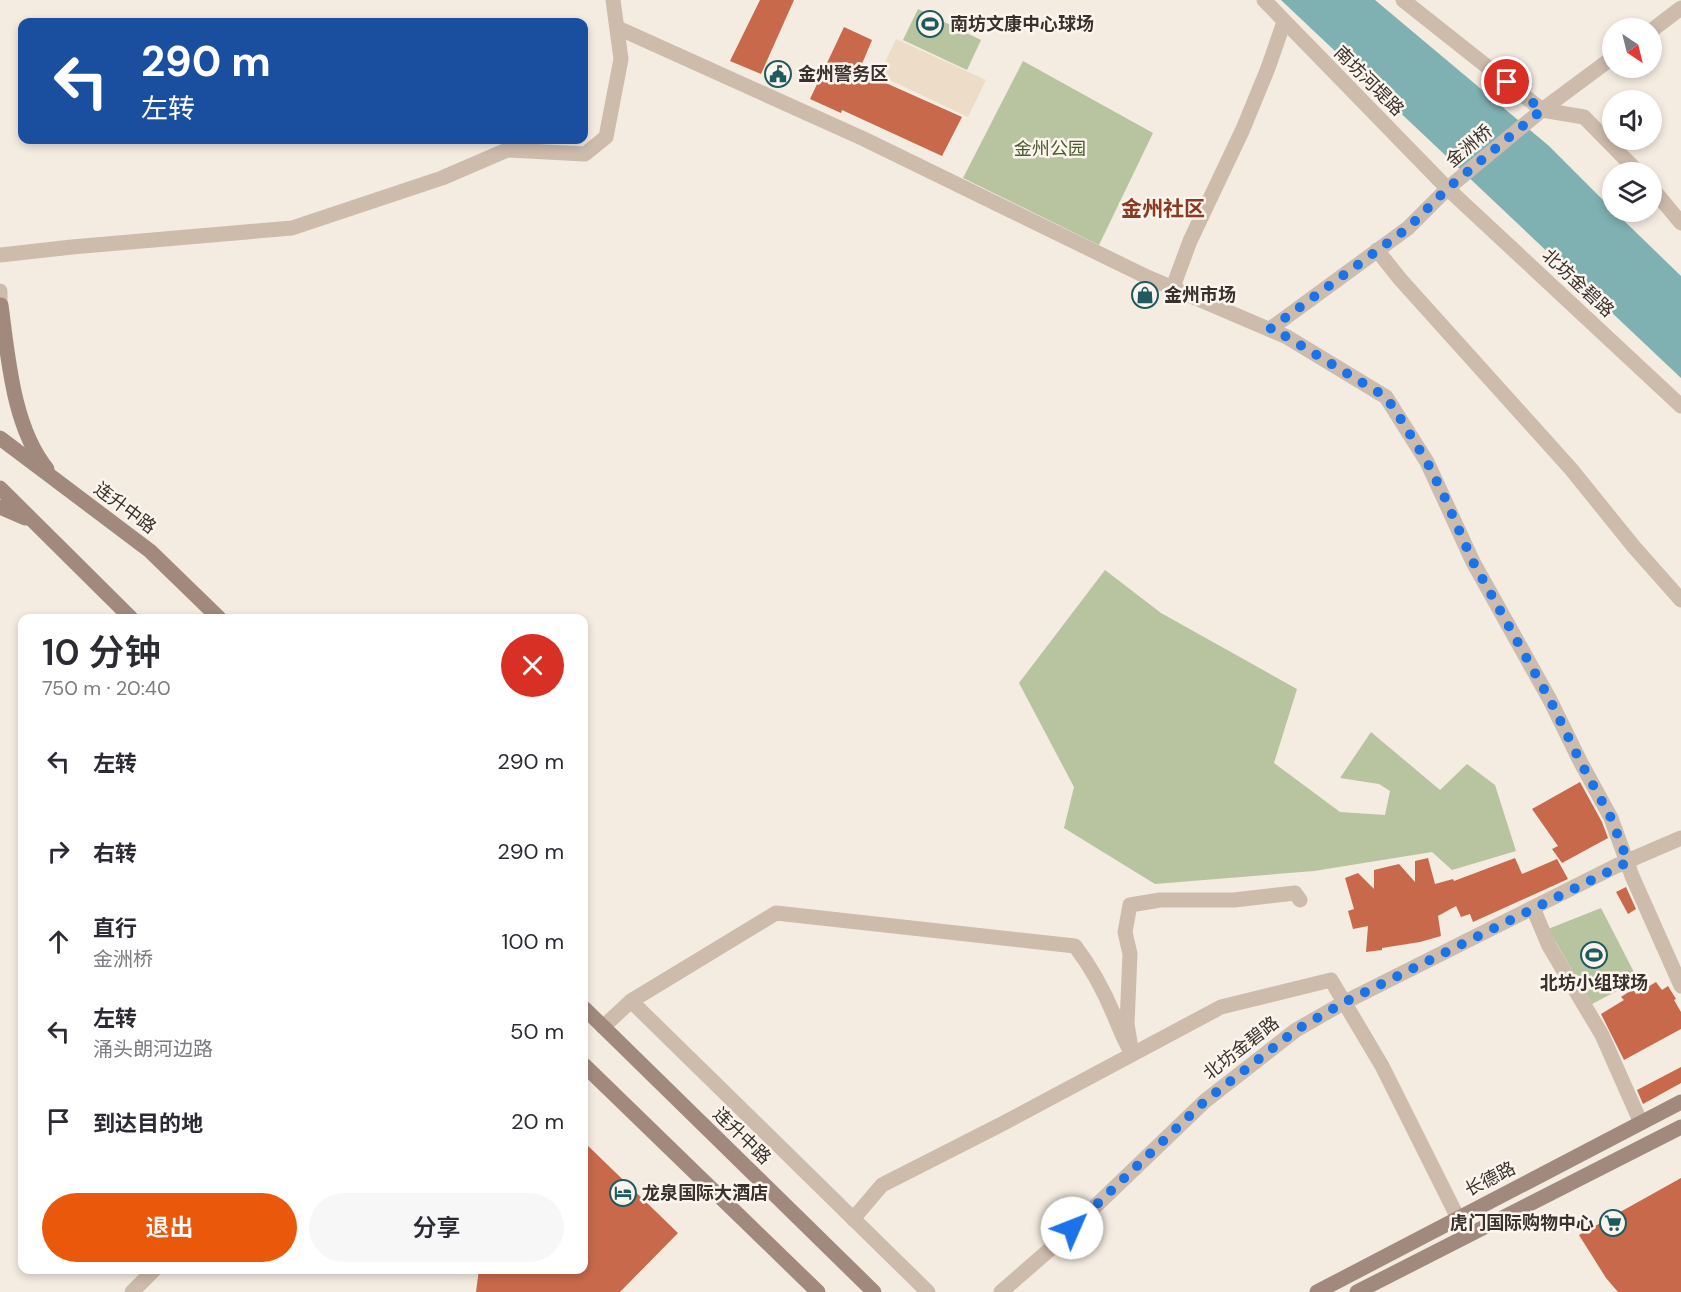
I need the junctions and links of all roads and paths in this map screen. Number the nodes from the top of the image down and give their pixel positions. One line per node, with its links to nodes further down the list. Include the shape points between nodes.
1 (613, 0): 7 (street)
2 (1264, 0): 5 (street, 南坊河堤路)
3 (1403, 0): 9 (street)
4 (1681, 8): 6 (street)
5 (1284, 22): 11 (street, 南坊河堤路); 16 (street, via 1243,129)
6 (1662, 22)
7 (618, 28): 15 (street, via 621,59 606,137 585,154 507,150 442,178 292,228); 16 (street, via 864,139)
8 (1602, 65): 9 (street, 金洲桥)
9 (1542, 110): 10 (street, via 1584,117); 11 (street, 金洲桥)
10 (1628, 162)
11 (1448, 188): 14 (street, 金洲桥, via 1408,228); 21 (street, 北坊金碧路)
12 (1662, 200): 13 (street)
13 (1681, 223)
14 (1377, 250): 20 (street, 金洲桥); 27 (street)
15 (0, 255)
16 (1173, 287): 20 (street)
17 (0, 291): 18 (street)
18 (1, 305): 19 (street); 23 (main road, via 8,362 26,431 40,460)
19 (0, 310)
20 (1270, 329): 31 (street, via 1386,397 1427,462 1473,562 1611,818)
21 (1681, 406)
22 (0, 438): 23 (main road, 连升中路)
23 (57, 480): 29 (main road, 连升中路, via 150,551)
24 (0, 488): 26 (main road)
25 (0, 507): 26 (main road)
26 (38, 525): 28 (main road)
27 (1681, 600)
28 (127, 614)
29 (215, 614)
30 (1681, 838): 31 (street, 北坊金碧路)
31 (1628, 862): 33 (street, 北坊金碧路); 34 (street)
32 (1300, 900): 39 (street, via 1295,893 1130,905 1125,932 1130,954 1127,1024)
33 (1533, 908): 36 (street, 北坊金碧路); 42 (street, via 1549,946 1602,1035)
34 (1681, 986)
35 (631, 1001): 38 (street); 39 (street, via 776,913 1075,946 1090,965); 45 (street)
36 (1345, 1002): 39 (street, via 1331,980 1257,997 1221,1007); 44 (street, via 1391,1083); 51 (street, 北坊金碧路, via 1296,1030 1205,1101)
37 (588, 1012): 38 (main road, 连升中路)
38 (603, 1027): 49 (main road, 连升中路)
39 (1132, 1053): 45 (street, via 882,1185)
40 (588, 1069): 48 (main road)
41 (1681, 1102): 42 (main road, 长德路)
42 (1641, 1123): 44 (main road, 长德路)
43 (1681, 1127): 53 (main road)
44 (1458, 1218): 52 (main road, 长德路)
45 (853, 1219): 50 (street)
46 (149, 1274): 47 (street)
47 (132, 1292)
48 (818, 1292)
49 (874, 1292)
50 (928, 1292)
51 (1001, 1292)
52 (1317, 1292)
53 (1357, 1292)

